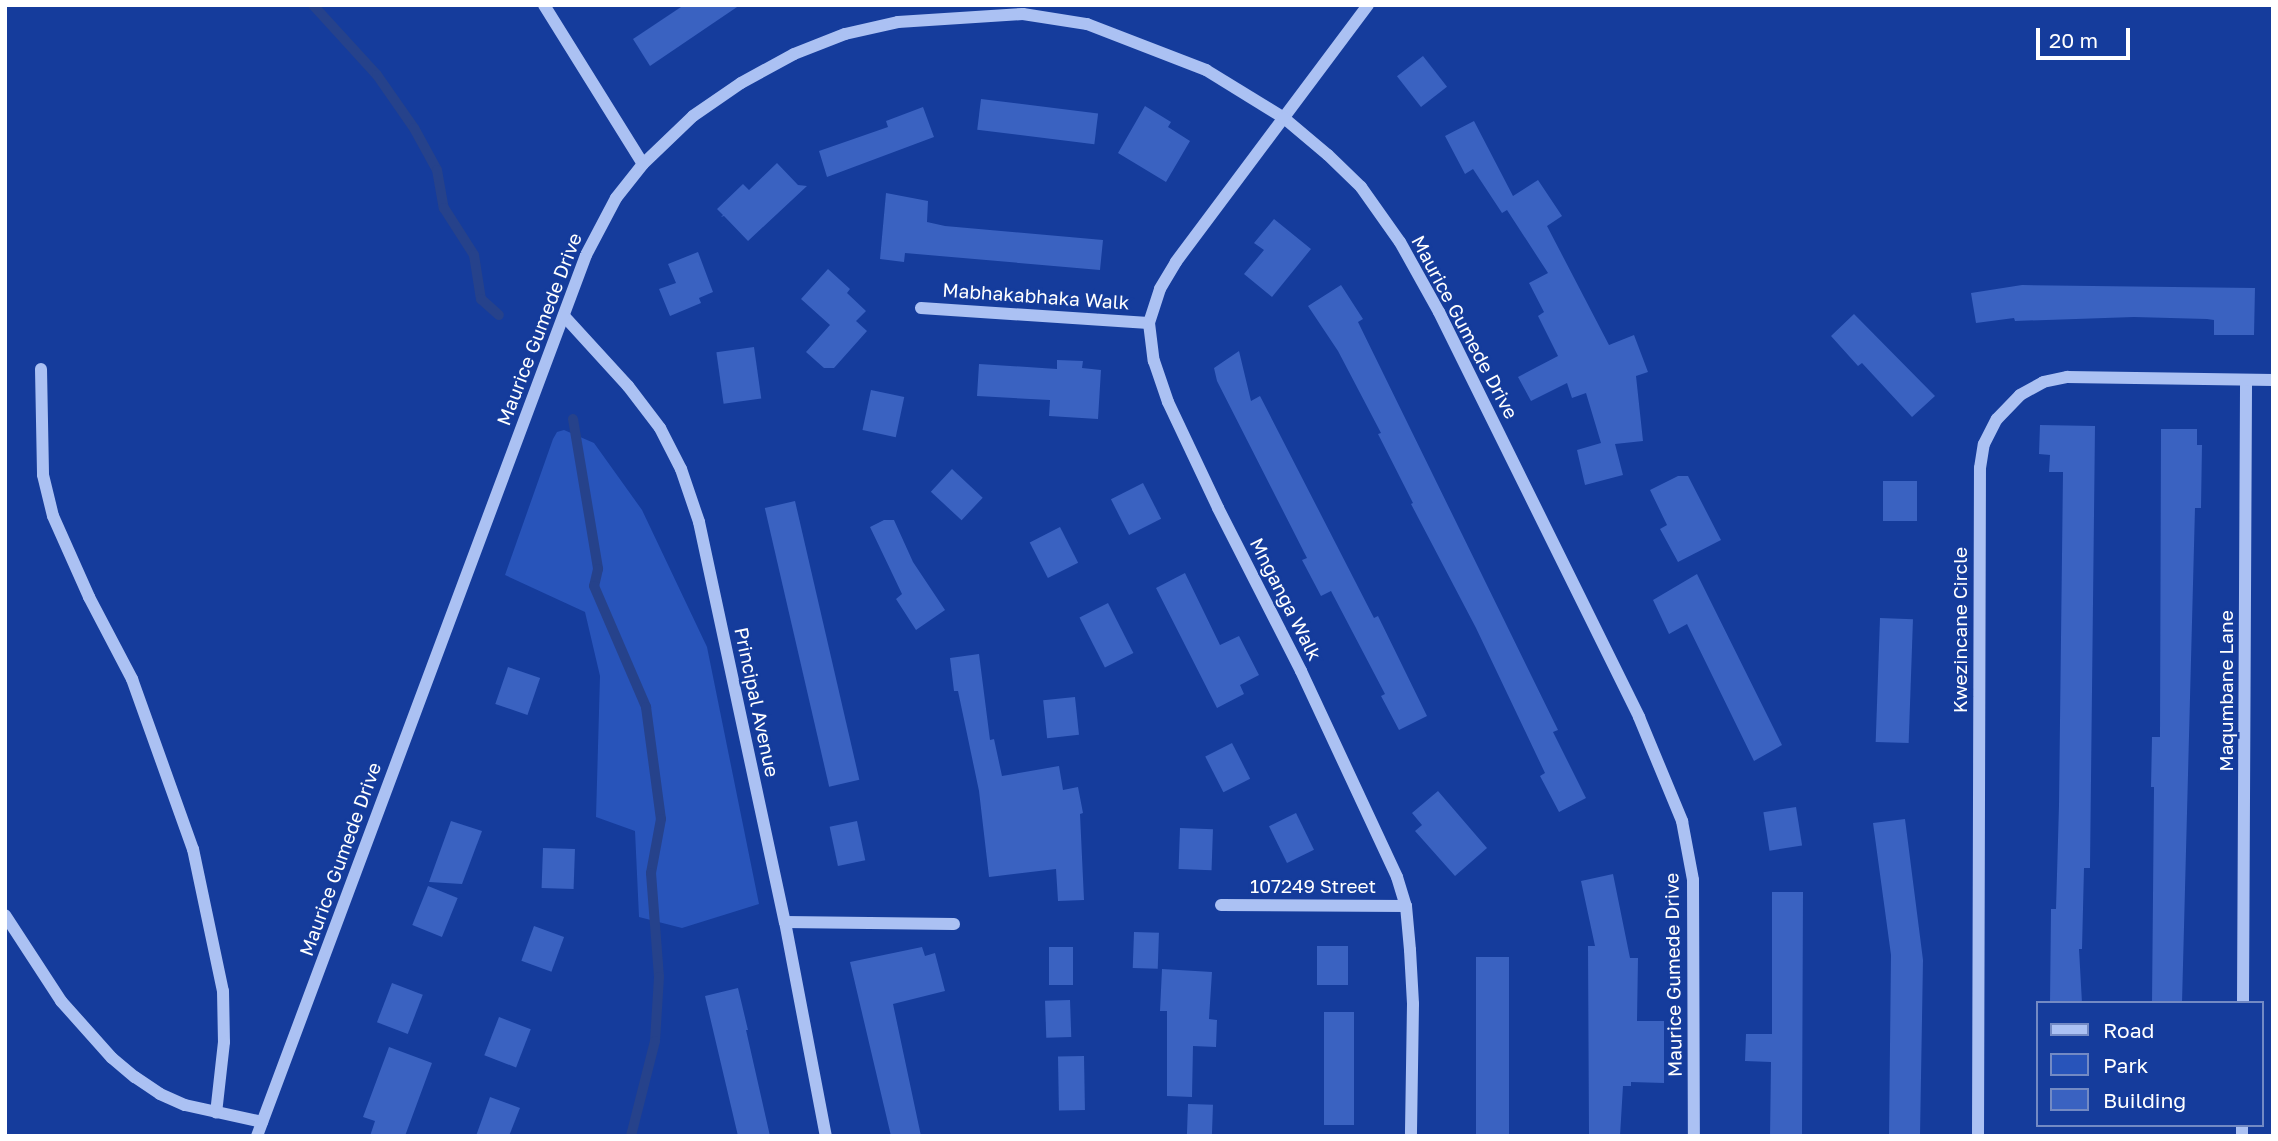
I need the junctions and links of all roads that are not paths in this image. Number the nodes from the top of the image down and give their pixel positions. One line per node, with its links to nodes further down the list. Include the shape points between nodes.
1 (544, 5): 4 (street)
2 (1368, 5): 3 (street, Mnganga Walk)
3 (1284, 118): 4 (street, Maurice Gumede Drive, via 1206,70 1087,24 1023,14 951,17 845,34 794,54 693,116); 7 (street, Mnganga Walk, via 1176,262 1160,289); 22 (street, Maurice Gumede Drive, via 1361,187 1400,242 1445,324 1664,771 1682,821 1693,880)
4 (643, 164): 6 (street, Maurice Gumede Drive, via 600,226)
5 (921, 308): 7 (street, Mabhakabhaka Walk)
6 (564, 316): 14 (street, Principal Avenue, via 628,386 660,428 681,469 699,523); 18 (street, Maurice Gumede Drive)
7 (1149, 323): 12 (street, Mnganga Walk, via 1154,361 1168,402 1373,822)
8 (41, 369): 17 (street, via 43,475 53,516 132,679 193,849 223,990 224,1042)
9 (2246, 380): 10 (street, Kwezincane Circle); 16 (street, Maqumbane Lane); 23 (street, Kwezincane Circle, via 2067,377 2043,382 2020,395 1997,419 1984,444 1980,482)
10 (2273, 380)
11 (1221, 905): 12 (street, 107249 Street)
12 (1406, 906): 21 (street, Mnganga Walk, via 1413,1004)
13 (5, 915): 17 (street, via 61,1000 112,1058 160,1094)
14 (785, 922): 15 (street); 20 (street, Principal Avenue)
15 (954, 924)
16 (2243, 1001)
17 (215, 1113): 18 (street)
18 (262, 1122): 19 (street, Maurice Gumede Drive)
19 (257, 1136)
20 (826, 1136)
21 (1411, 1136)
22 (1694, 1136)
23 (1978, 1136)

